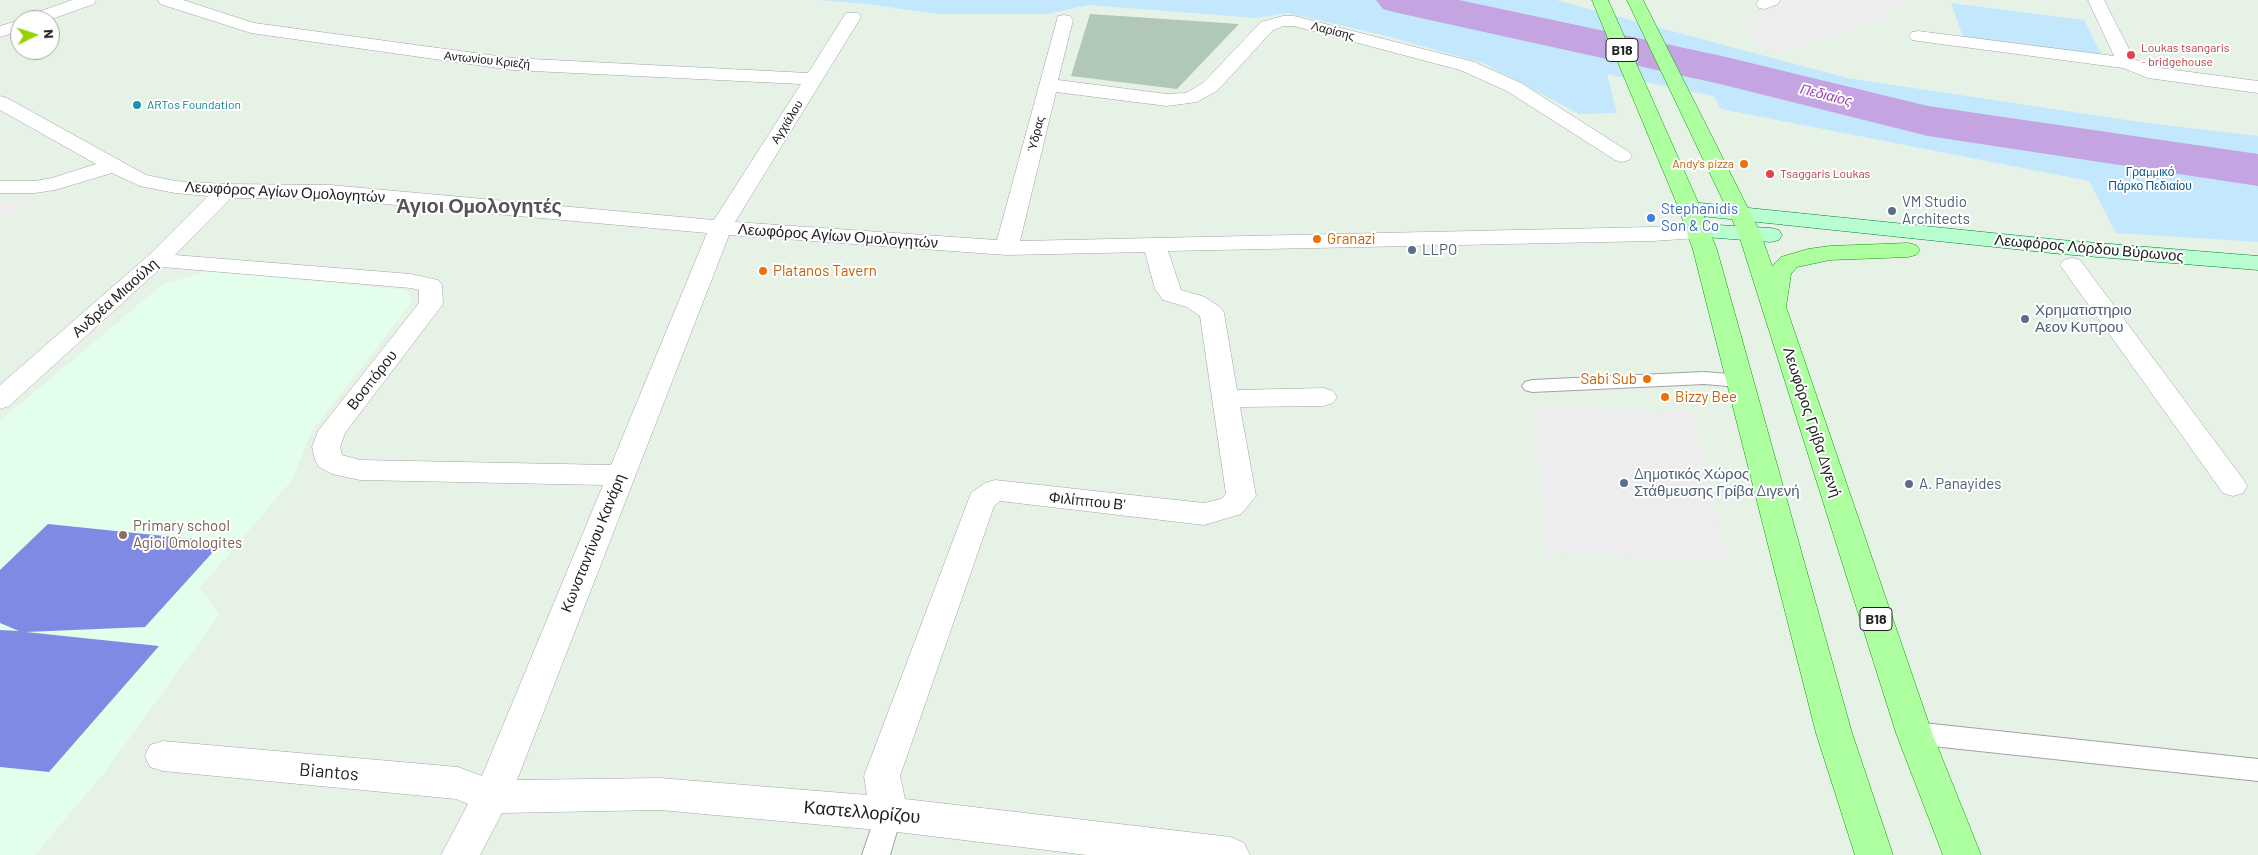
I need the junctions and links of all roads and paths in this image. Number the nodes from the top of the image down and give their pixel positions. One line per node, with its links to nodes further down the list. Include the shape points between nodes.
1 (88, 0): 6 (street)
2 (166, 0): 11 (street, Αντωνίου Κριεζή, via 251,28 512,64)
3 (1635, 0): 20 (main road, Λεωφόρος Γρίβα Διγενή / B18)
4 (2096, 0): 10 (street)
5 (1604, 8): 19 (main road, B18)
6 (60, 10)
7 (852, 17): 11 (street, Αγχιάλου)
8 (1064, 20): 12 (street, Ύδρας)
9 (1918, 36): 10 (street)
10 (2127, 62): 13 (street, via 2148,72)
11 (814, 79): 21 (street, Αγχιάλου)
12 (1048, 85): 15 (street, Λαρίσης, via 1167,100 1190,98 1210,87 1267,26 1294,21 1467,66 1514,87); 24 (street, Ύδρας)
13 (2258, 87)
14 (0, 102): 16 (street, Λεωφόρος Αγίων Ομολογητών)
15 (1622, 156)
16 (116, 165): 17 (street, via 55,184); 18 (street, Λεωφόρος Αγίων Ομολογητών, via 140,180 174,187)
17 (0, 186)
18 (225, 191): 21 (street, Λεωφόρος Αγίων Ομολογητών, via 330,192); 26 (street, Ανδρέα Μιαούλη)
19 (1690, 209): 20 (main road); 22 (main road, B18)
20 (1745, 223): 22 (main road); 25 (main road, Λεωφόρος Λόρδου Βύρωνος); 27 (main road, Λεωφόρος Λόρδου Βύρωνος); 30 (main road, Λεωφόρος Γρίβα Διγενή / B18)
21 (721, 227): 24 (street, Λεωφόρος Αγίων Ομολογητών); 36 (street, Κωνσταντίνου Κανάρη)
22 (1699, 231): 23 (street, Λεωφόρος Αγίων Ομολογητών); 31 (main road, B18)
23 (1155, 246): 24 (street, Λεωφόρος Αγίων Ομολογητών); 34 (street, Φιλίππου Β', via 1172,295 1196,302 1212,313)
24 (1008, 248)
25 (1908, 250): 28 (main road, Λεωφόρος Λόρδου Βύρωνος); 30 (main road, via 1808,256 1789,262 1779,272)
26 (157, 260): 35 (street, Ανδρέα Μιαούλη); 36 (street, Βοσπόρου, via 430,285 431,304 332,431 326,447 329,460 342,467 360,470)
27 (2258, 263)
28 (2072, 265): 29 (main road, Λεωφόρος Λόρδου Βύρωνος); 37 (street)
29 (2258, 278)
30 (1774, 307): 38 (main road, Λεωφόρος Γρίβα Διγενή / B18)
31 (1740, 381): 32 (lane, via 1704,378); 46 (main road, B18, via 1834,733)
32 (1532, 386)
33 (1324, 396): 34 (street)
34 (1226, 399): 42 (street, Φιλίππου Β', via 1241,496 1231,507 1204,514 994,490 980,500 882,776)
35 (0, 400)
36 (620, 474): 41 (street, Κωνσταντίνου Κανάρη)
37 (2233, 486)
38 (1914, 733): 40 (lane); 47 (main road, Λεωφόρος Γρίβα Διγενή / B18)
39 (163, 756): 41 (street, Biantos, via 458,783)
40 (2258, 770)
41 (492, 797): 42 (street, Καστελλορίζου, via 660,794); 43 (street, Κωνσταντίνου Κανάρη)
42 (889, 814): 44 (lane); 45 (street, Καστελλορίζου)
43 (460, 855)
44 (876, 855)
45 (1230, 855)
46 (1874, 855)
47 (1962, 855)

